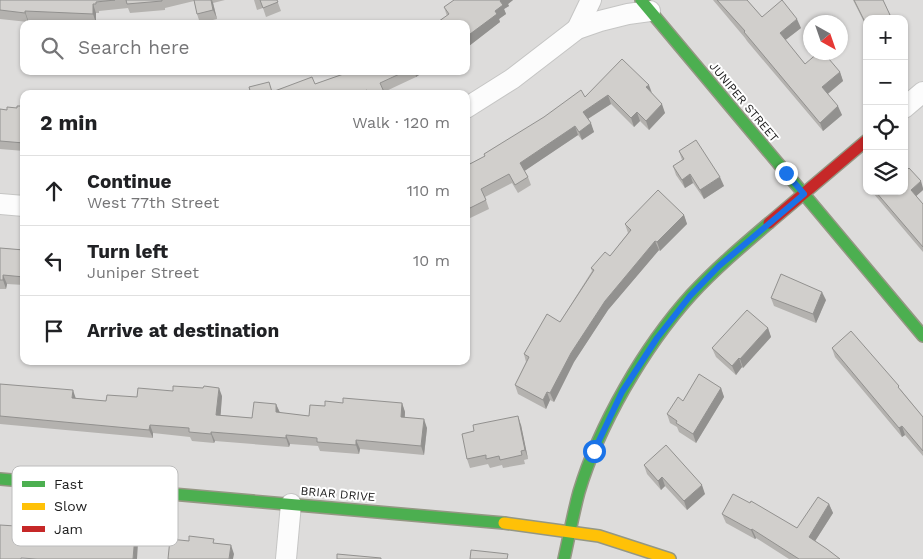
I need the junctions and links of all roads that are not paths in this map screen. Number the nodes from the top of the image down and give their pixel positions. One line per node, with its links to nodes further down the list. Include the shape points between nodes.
1 (591, 0): 3 (street)
2 (645, 6): 3 (street); 8 (street, JUNIPER STREET)
3 (577, 29): 5 (street, via 512,79)
4 (923, 92): 6 (street)
5 (470, 105)
6 (908, 105)
7 (863, 143): 8 (street)
8 (804, 194): 11 (street, JUNIPER STREET); 14 (street, via 719,266 657,338 622,392 594,451 579,492)
9 (0, 204): 10 (street)
10 (20, 206)
11 (923, 336)
12 (178, 494): 13 (street, BRIAR DRIVE)
13 (291, 504): 14 (street, BRIAR DRIVE, via 516,524); 15 (street)
14 (570, 532): 16 (street); 17 (street, BRIAR DRIVE, via 599,536)
15 (286, 559)
16 (564, 559)
17 (670, 559)

